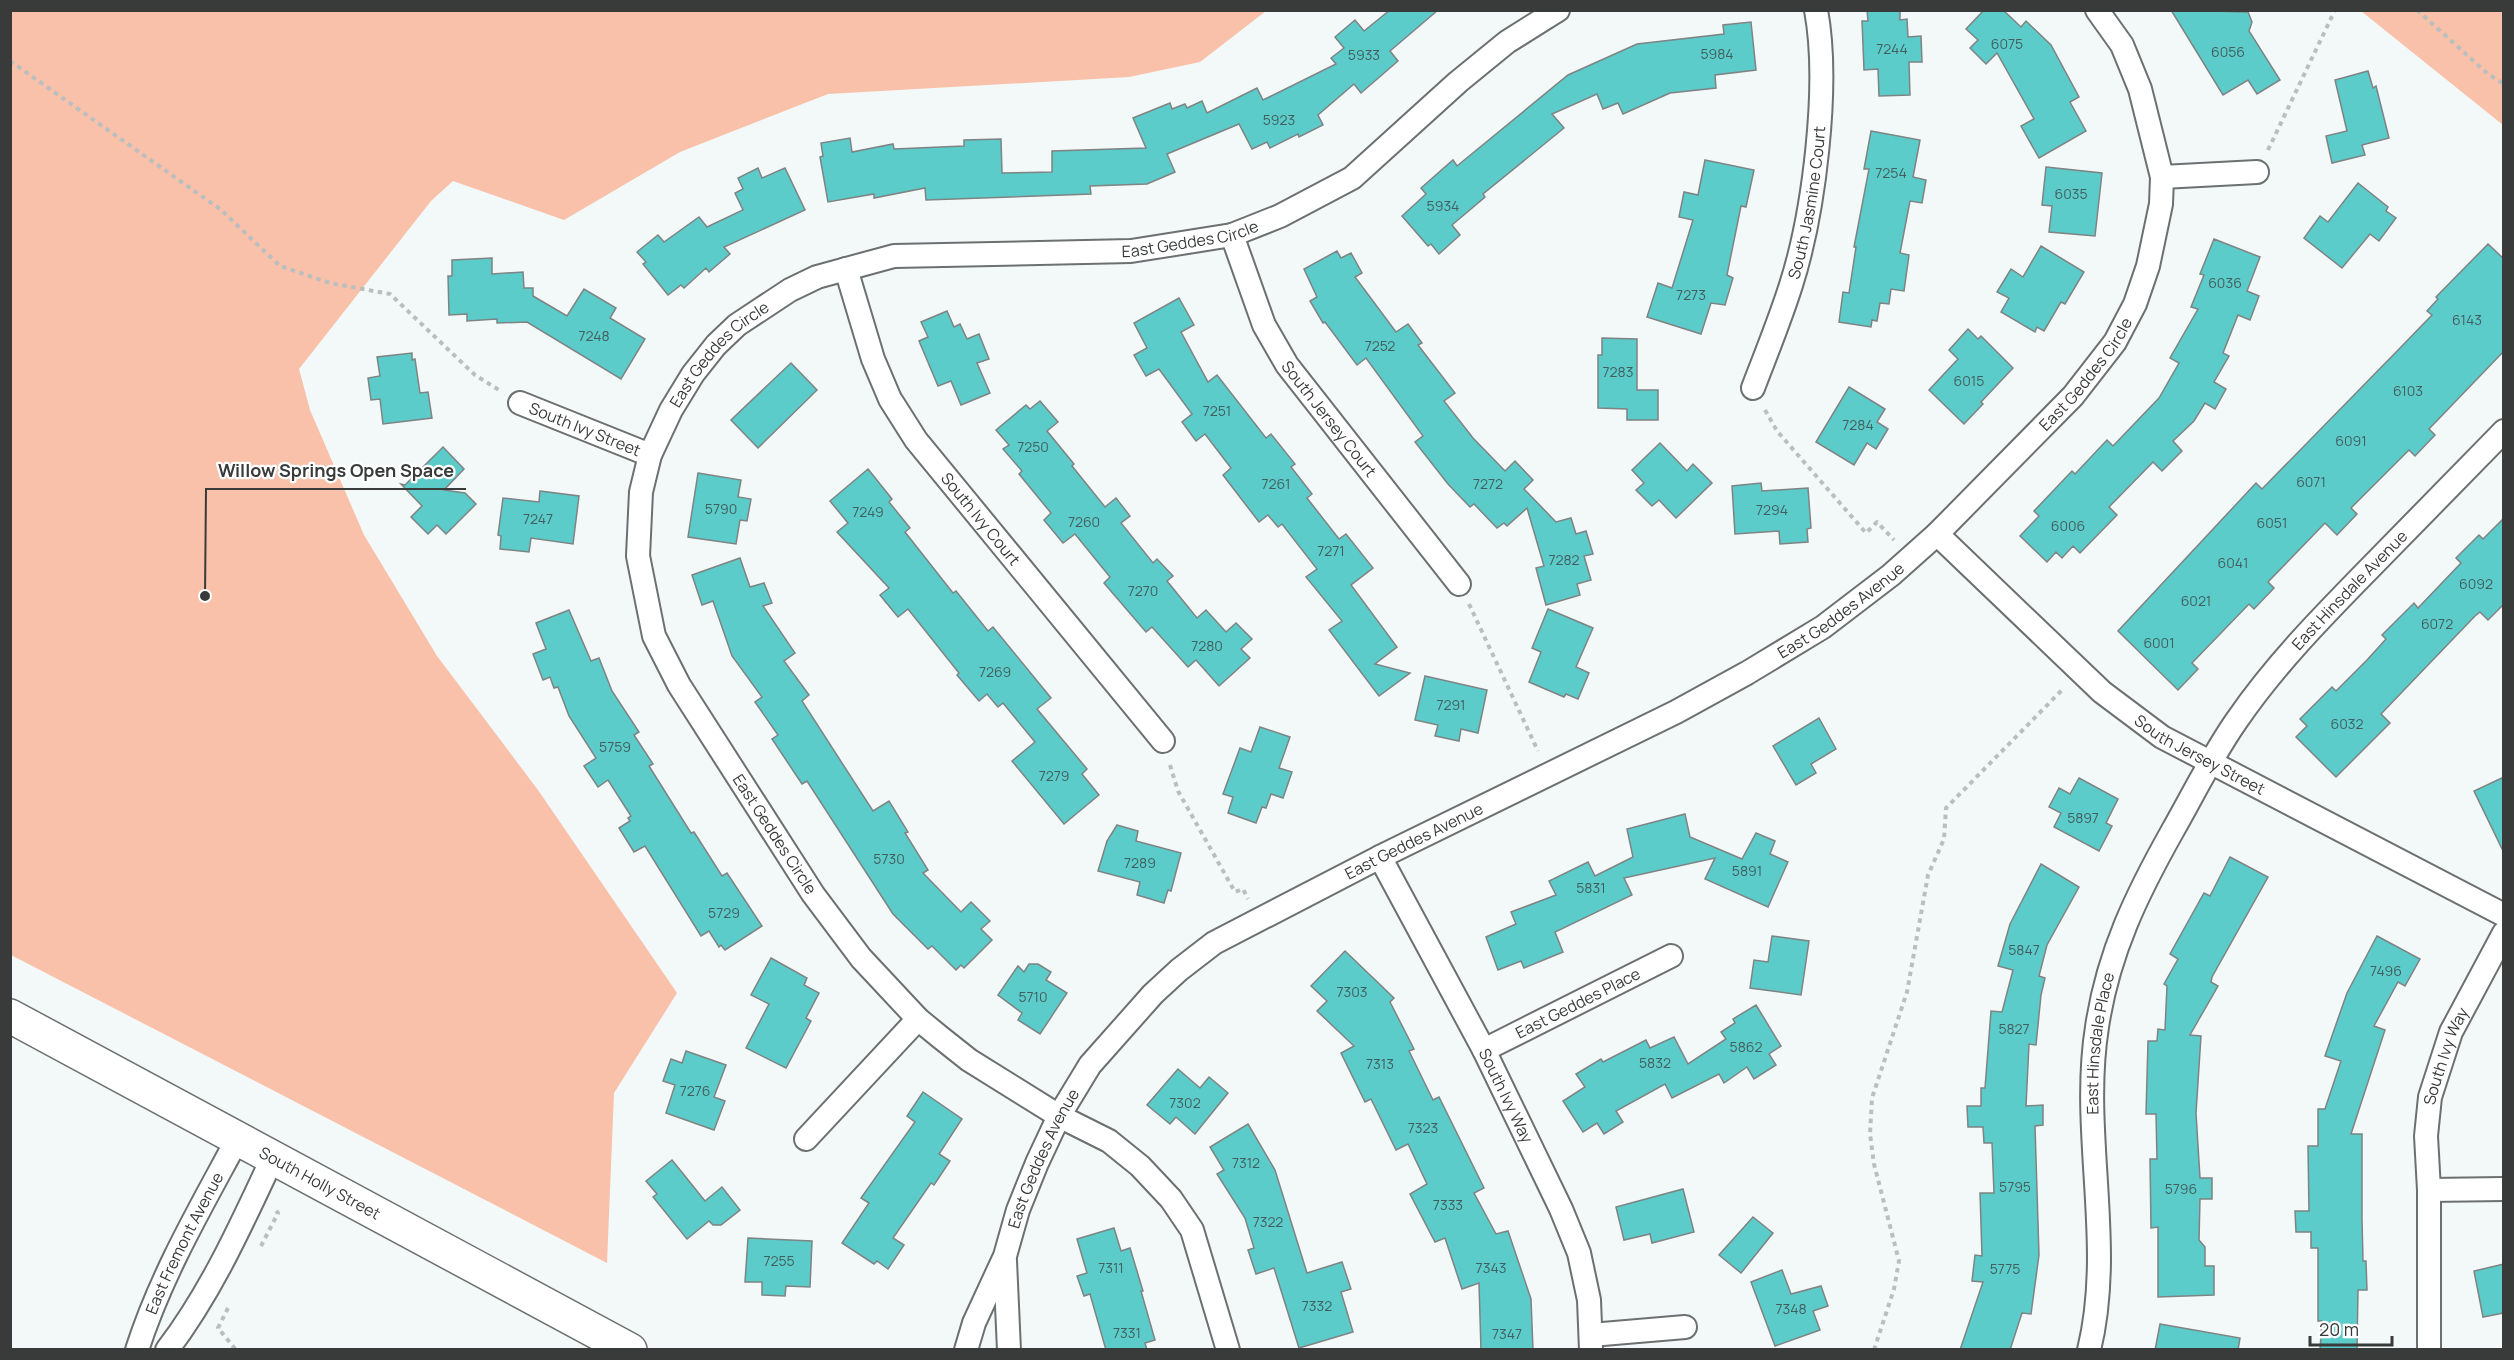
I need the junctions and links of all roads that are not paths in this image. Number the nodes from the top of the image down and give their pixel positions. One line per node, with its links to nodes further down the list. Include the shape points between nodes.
1 (1558, 10): 6 (street, East Geddes Circle, via 1498,49 1352,178 1280,216)
2 (1816, 10): 8 (street, South Jasmine Court, via 1821,84 1808,213 1791,284)
3 (2097, 10): 5 (street, East Geddes Circle, via 2121,45 2140,89)
4 (2257, 172): 5 (street)
5 (2162, 177): 12 (street, East Geddes Circle, via 2157,230 2148,266 2135,304 2115,342 2073,396)
6 (1232, 235): 7 (street, East Geddes Circle, via 1131,251 894,256); 13 (street, South Jersey Court, via 1264,325 1287,365)
7 (846, 269): 11 (street, East Geddes Circle, via 790,290 737,325 693,374); 14 (street, South Ivy Court, via 873,359 890,399 916,440)
8 (1753, 388)
9 (520, 403): 11 (street, South Ivy Street)
10 (2504, 431): 15 (street, East Hinsdale Avenue, via 2300,640 2236,720)
11 (650, 455): 21 (street, East Geddes Circle, via 641,492 638,556 654,636 679,685 813,894 861,958)
12 (1937, 534): 15 (street, South Jersey Street, via 2102,692 2162,737); 16 (street, East Geddes Avenue, via 1823,627 1747,673 1676,712)
13 (1459, 584)
14 (1163, 741)
15 (2211, 763): 17 (street, South Jersey Street); 38 (street, East Hinsdale Place, via 2138,894 2105,984 2092,1073 2099,1273)
16 (1380, 857): 22 (street, South Ivy Way); 23 (street, East Geddes Avenue, via 1215,943 1179,970 1090,1065)
17 (2504, 915)
18 (2504, 933): 27 (street, South Ivy Way, via 2451,1032 2430,1097 2426,1136)
19 (1671, 956): 22 (street, East Geddes Place)
20 (10, 1016): 24 (main road, South Holly Street)
21 (918, 1019): 23 (street, East Geddes Circle, via 969,1060); 25 (street)
22 (1484, 1050): 31 (street, South Ivy Way, via 1579,1253 1589,1299)
23 (1059, 1116): 29 (street, East Geddes Avenue, via 1018,1210); 37 (street, East Geddes Circle, via 1109,1141 1171,1198 1192,1230)
24 (238, 1138): 26 (main road, South Holly Street); 32 (street, East Fremont Avenue, via 163,1280)
25 (806, 1139)
26 (273, 1157): 33 (street, via 198,1305); 34 (main road, South Holly Street)
27 (2429, 1190): 28 (street); 39 (street, South Ivy Way)
28 (2504, 1190)
29 (1005, 1256): 35 (street, East Geddes Avenue); 36 (street, East Geddes Avenue)
30 (1684, 1327): 31 (street)
31 (1591, 1342)
32 (137, 1350)
33 (167, 1350)
34 (630, 1350)
35 (966, 1350)
36 (1009, 1350)
37 (1228, 1350)
38 (2089, 1350)
39 (2429, 1350)

